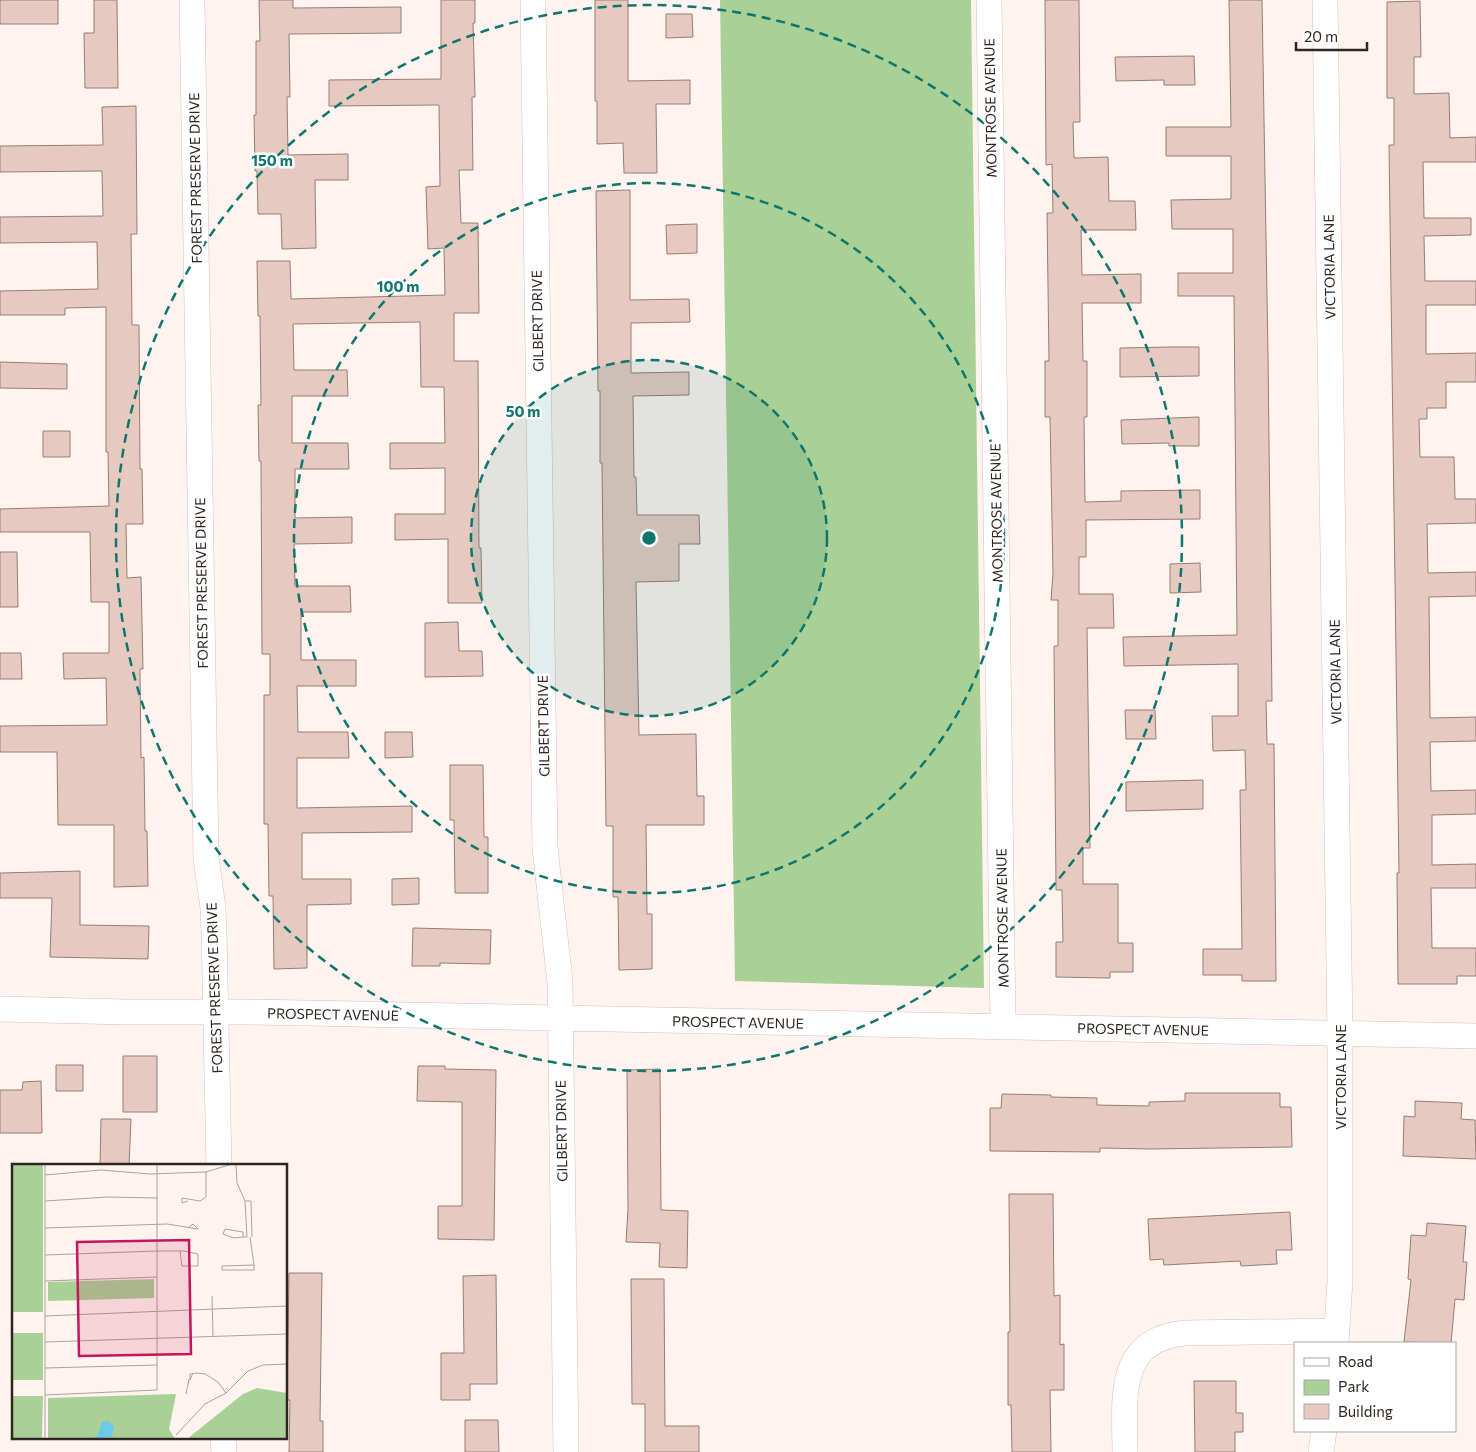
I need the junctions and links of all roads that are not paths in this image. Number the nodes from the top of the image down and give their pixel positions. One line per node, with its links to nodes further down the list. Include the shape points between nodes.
1 (192, 0): 6 (street, FOREST PRESERVE DRIVE, via 206,848 213,908)
2 (533, 0): 7 (street, GILBERT DRIVE, via 545,848 560,982)
3 (989, 0): 8 (street, MONTROSE AVENUE)
4 (1325, 0): 9 (street, VICTORIA LANE)
5 (0, 1009): 6 (street, PROSPECT AVENUE)
6 (216, 1011): 7 (street, PROSPECT AVENUE); 11 (street, FOREST PRESERVE DRIVE)
7 (560, 1018): 8 (street, PROSPECT AVENUE); 14 (street, GILBERT DRIVE)
8 (1003, 1027): 9 (street, PROSPECT AVENUE)
9 (1340, 1033): 10 (street, PROSPECT AVENUE); 12 (street, VICTORIA LANE, via 1340,1281)
10 (1476, 1036)
11 (219, 1164)
12 (1336, 1337): 15 (street, via 1172,1334 1154,1340 1141,1352 1129,1371 1125,1388)
13 (1324, 1432): 16 (street)
14 (566, 1452)
15 (1126, 1452)
16 (1321, 1452)

